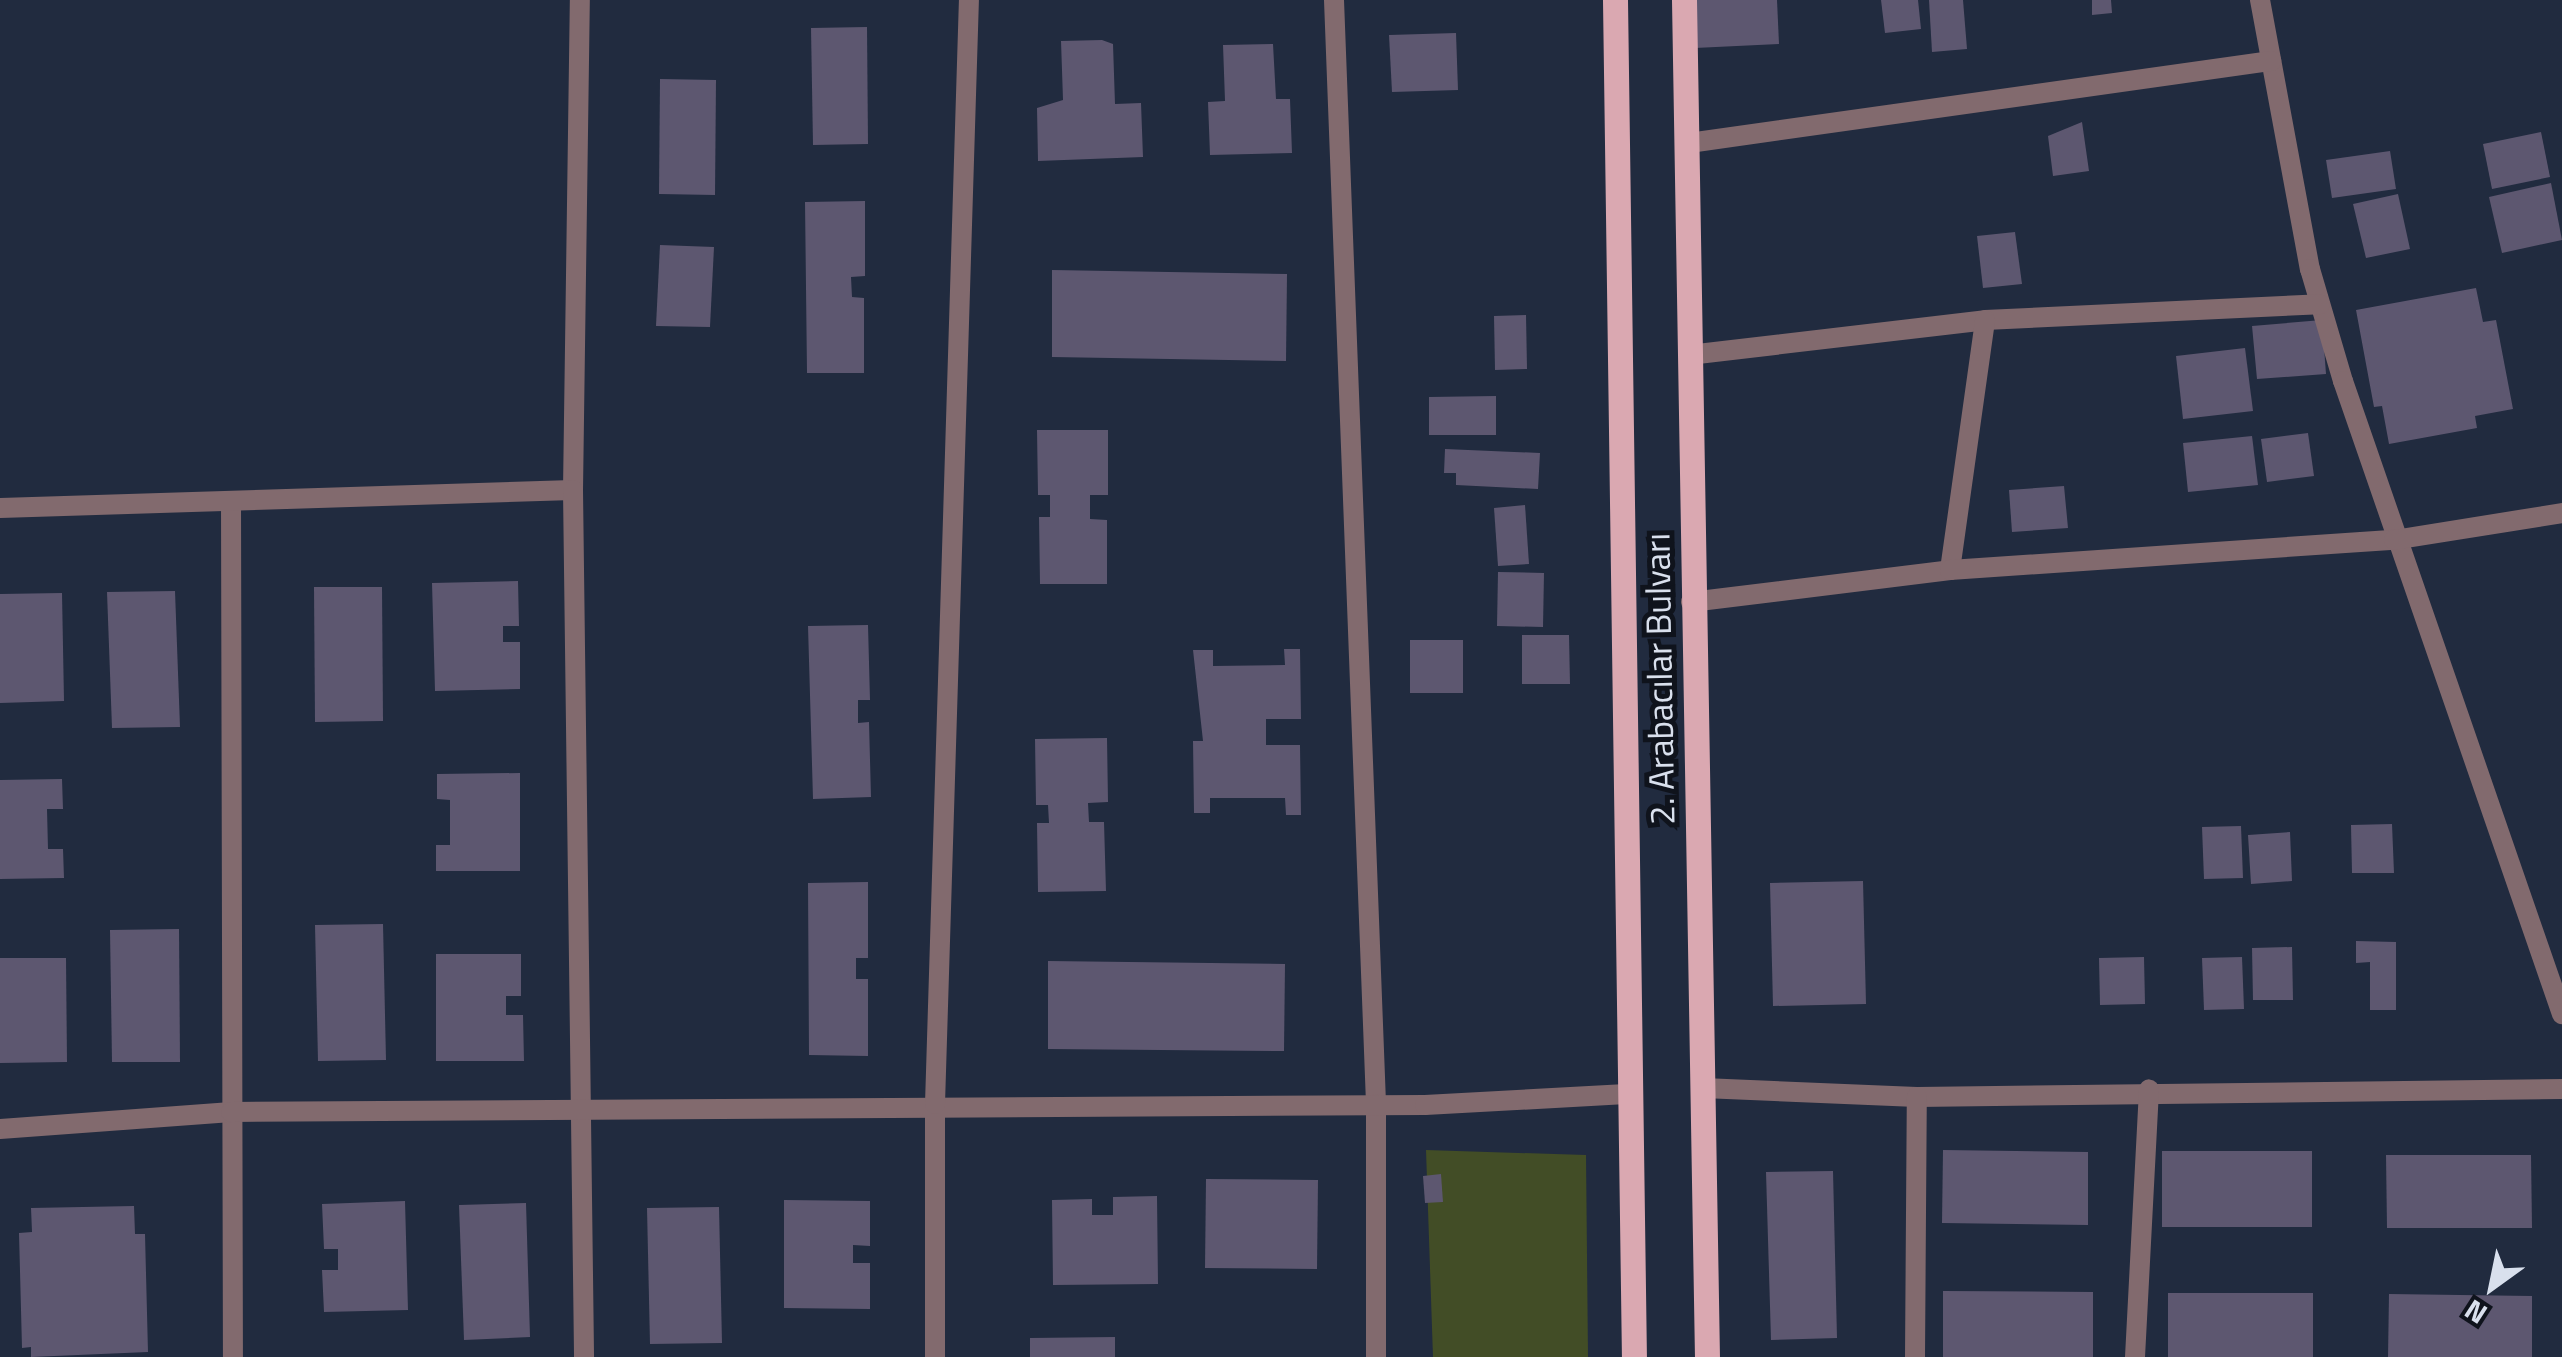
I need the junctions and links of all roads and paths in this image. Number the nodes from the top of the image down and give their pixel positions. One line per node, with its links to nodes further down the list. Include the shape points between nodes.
1 (580, 0): 12 (street)
2 (969, 0): 25 (street)
3 (1334, 0): 26 (street)
4 (1615, 0): 23 (main road)
5 (1684, 0): 8 (main road, 2. Arabacılar Bulvarı)
6 (2260, 0): 7 (street)
7 (2271, 61): 8 (street); 9 (street)
8 (1689, 142): 11 (main road, 2. Arabacılar Bulvarı)
9 (2320, 304): 10 (street); 16 (street)
10 (1985, 320): 11 (street); 17 (street)
11 (1689, 355): 18 (main road, 2. Arabacılar Bulvarı)
12 (573, 490): 13 (street); 27 (street)
13 (231, 501): 14 (street); 28 (street)
14 (0, 508)
15 (2562, 513): 16 (street)
16 (2394, 540): 17 (street); 19 (street)
17 (1950, 570): 18 (street)
18 (1691, 602): 20 (main road, 2. Arabacılar Bulvarı)
19 (2562, 1014)
20 (1703, 1088): 24 (street); 35 (main road, 2. Arabacılar Bulvarı)
21 (2562, 1089): 22 (street)
22 (2149, 1090): 24 (street); 37 (street)
23 (1631, 1094): 26 (street); 34 (main road)
24 (1916, 1097): 36 (street)
25 (936, 1104): 26 (street); 27 (street); 32 (street)
26 (1376, 1104): 33 (street)
27 (582, 1107): 28 (street); 31 (street)
28 (230, 1112): 29 (street); 30 (street)
29 (0, 1129)
30 (234, 1357)
31 (584, 1357)
32 (935, 1357)
33 (1376, 1357)
34 (1634, 1357)
35 (1707, 1357)
36 (1915, 1357)
37 (2135, 1357)

